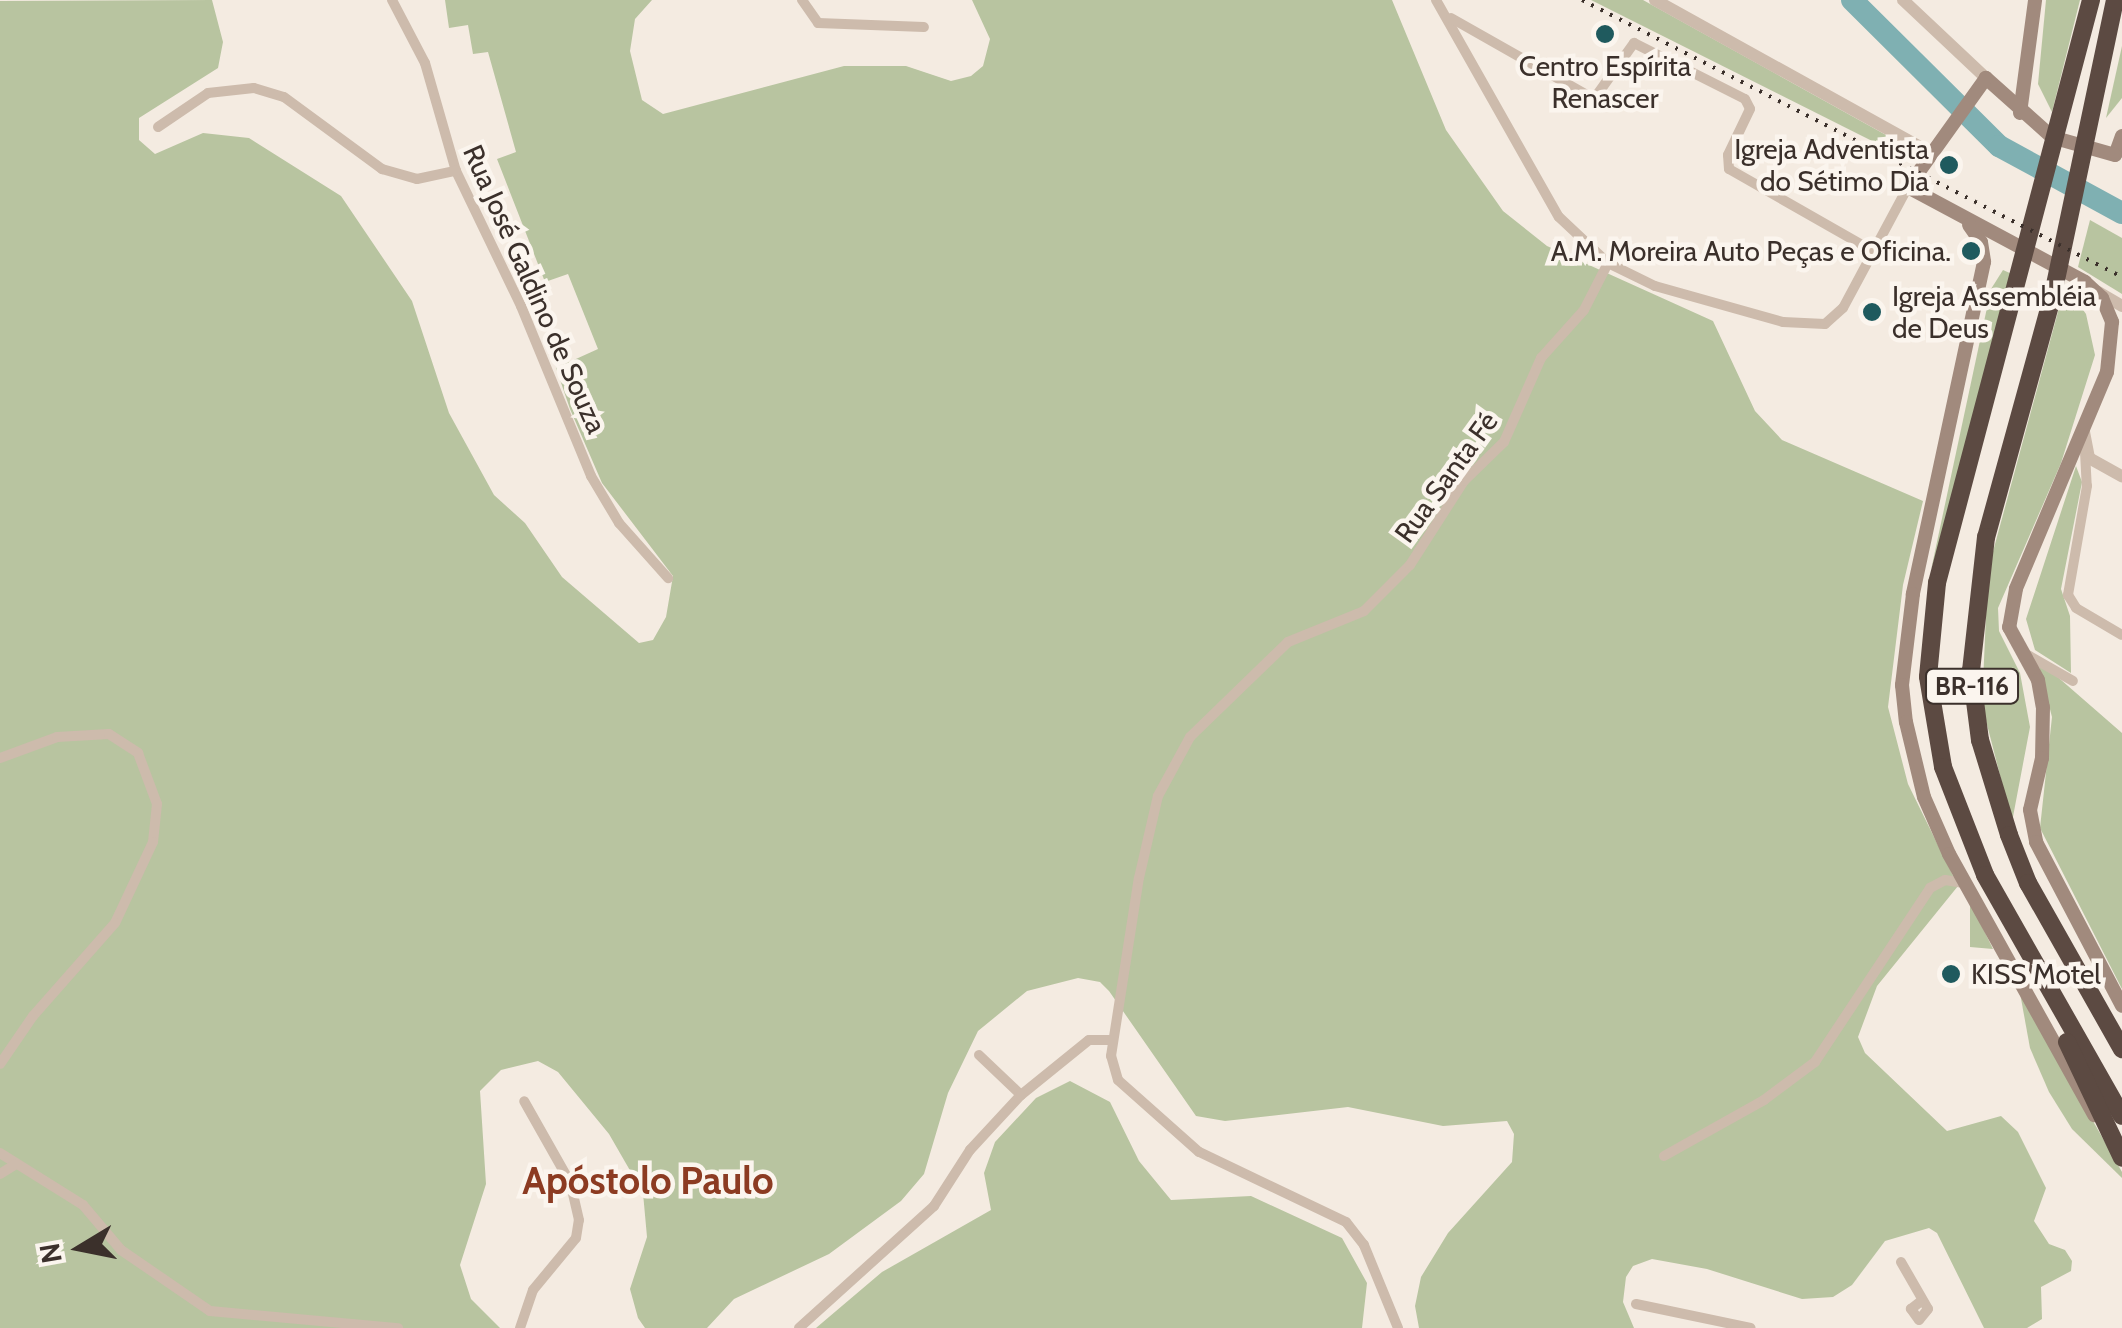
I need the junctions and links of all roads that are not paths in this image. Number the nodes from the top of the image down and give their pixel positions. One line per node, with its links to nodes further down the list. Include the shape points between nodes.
1 (392, 0): 21 (street, Rua José Galdino de Souza, via 418,44)
2 (802, 0): 11 (street, via 818,23)
3 (1436, 0): 10 (street)
4 (1656, 0): 19 (street)
5 (1903, 0): 14 (street)
6 (2035, 0): 16 (main road)
7 (2091, 0): 38 (highway, BR-116, via 1937,583 1928,677 1943,767)
8 (2115, 0): 15 (highway, BR-116)
9 (2122, 13): 15 (highway, via 2110,77)
10 (1448, 16): 12 (street); 13 (street)
11 (924, 27)
12 (1480, 35): 13 (street); 24 (street, via 1594,99 1634,43 1744,99 1750,109 1728,155 1729,170)
13 (1465, 50): 26 (street, via 1545,198)
14 (1986, 78): 16 (main road); 19 (main road)
15 (2095, 101): 41 (highway, BR-116, via 2052,298 1986,537 1972,631 1974,707 1994,792 2028,884)
16 (2020, 113): 20 (main road, via 2052,137)
17 (158, 127): 21 (street, via 208,93 254,88 284,96 382,169 418,179)
18 (2122, 136): 20 (main road)
19 (1929, 152): 22 (main road)
20 (2118, 157)
21 (456, 171): 32 (street, Rua José Galdino de Souza, via 603,500)
22 (1908, 186): 23 (main road); 24 (street)
23 (1951, 212): 25 (main road); 27 (main road, via 1979,238)
24 (1871, 250): 26 (street, via 1837,316 1808,327 1677,293)
25 (2019, 250): 27 (main road, via 1996,250); 28 (main road)
26 (1608, 262): 40 (street, Rua Santa Fé, via 1584,310 1540,358 1511,431 1464,480 1410,565 1364,611 1288,642 1225,698 1178,753 1148,835)
27 (1982, 273): 37 (main road, via 1913,594 1902,685 1912,760)
28 (2094, 289): 29 (street); 30 (main road, via 2110,316 2114,344)
29 (2122, 306)
30 (2082, 442): 31 (street, via 2089,458); 33 (street, via 2088,482 2067,586 2076,608); 34 (main road, via 2012,604 2009,626)
31 (2122, 476)
32 (668, 578)
33 (2122, 635)
34 (2019, 650): 35 (street); 39 (main road, via 2038,680 2045,730 2033,785 2034,832)
35 (2073, 682)
36 (0, 758): 43 (street, via 57,737 109,734 138,752 157,804 154,842 115,923 32,1016)
37 (1964, 883): 48 (street, via 1945,880 1930,888 1815,1062 1764,1100); 49 (main road)
38 (2008, 920): 46 (highway, BR-116); 49 (highway)
39 (2122, 1006)
40 (1113, 1040): 44 (street, via 1090,1040); 58 (street, via 1118,1080 1168,1130 1199,1152 1346,1222 1368,1254)
41 (2122, 1049)
42 (979, 1055): 44 (street)
43 (0, 1064)
44 (1021, 1095): 57 (street, via 970,1150 934,1206)
45 (524, 1101): 56 (street, via 571,1184 579,1220 576,1238 533,1290)
46 (2122, 1116)
47 (0, 1153): 50 (street)
48 (1664, 1156)
49 (2122, 1160)
50 (16, 1164): 51 (street); 55 (street, via 83,1205 121,1250 210,1311)
51 (0, 1174)
52 (1901, 1262): 54 (street, via 1920,1302 1912,1310)
53 (1636, 1304): 59 (street)
54 (1913, 1324)
55 (398, 1328)
56 (520, 1328)
57 (799, 1328)
58 (1398, 1328)
59 (1752, 1328)

